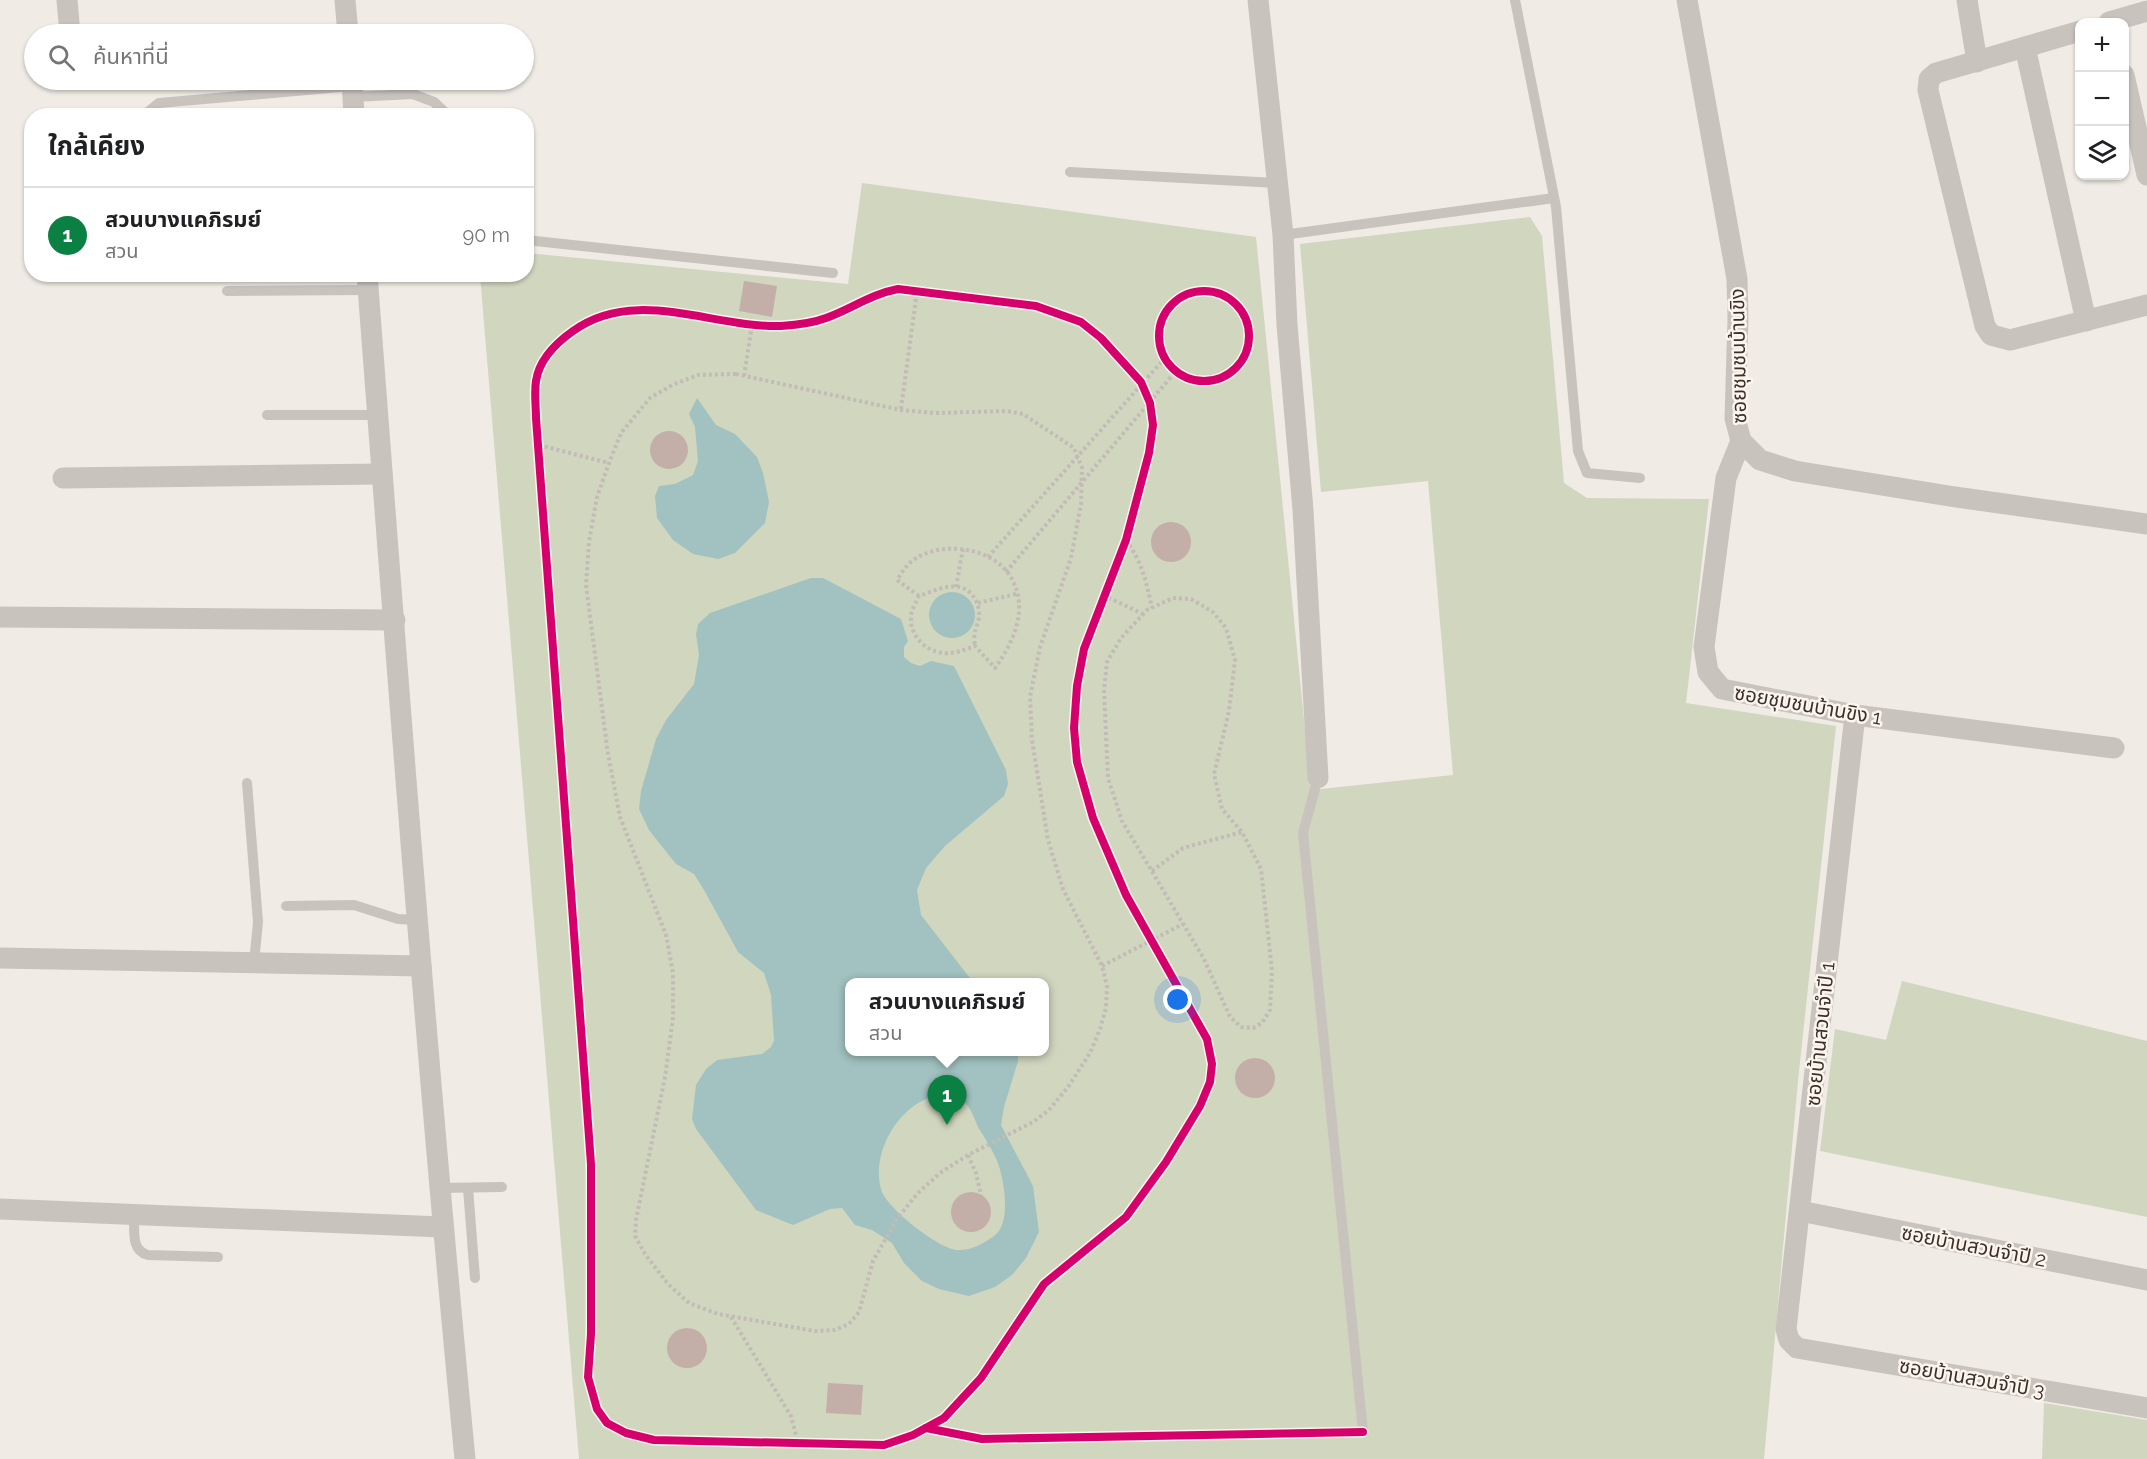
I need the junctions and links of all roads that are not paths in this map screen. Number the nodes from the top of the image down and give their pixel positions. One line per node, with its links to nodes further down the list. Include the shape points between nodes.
1 (67, 0): 9 (street)
2 (345, 0): 10 (street)
3 (1258, 0): 20 (street)
4 (1515, 0): 21 (lane)
5 (1687, 0): 31 (street, ซอยชุมชนบ้านขิง, via 1737,279 1735,418)
6 (1967, 0): 13 (street)
7 (2147, 11): 8 (street)
8 (2124, 18)
9 (69, 24)
10 (347, 24)
11 (2075, 32): 12 (street)
12 (2025, 47): 13 (street); 28 (street)
13 (1977, 62): 28 (street, via 1936,73 1929,78 1928,90 1985,326 1990,335 2010,340)
14 (353, 94): 16 (lane, via 159,103); 17 (lane, via 413,94)
15 (2129, 97): 19 (street)
16 (153, 108)
17 (440, 108)
18 (1070, 172): 20 (lane)
19 (2147, 175)
20 (1277, 183): 22 (street)
21 (1554, 198): 22 (lane); 34 (lane, via 1578,451 1587,473)
22 (1283, 235): 40 (street)
23 (534, 241): 24 (lane)
24 (832, 273)
25 (367, 282): 26 (lane); 30 (street)
26 (227, 291)
27 (2147, 305): 28 (street)
28 (2086, 321)
29 (267, 415): 30 (lane)
30 (378, 415): 32 (street)
31 (1741, 441): 35 (street, ซอยชุมชนบ้านขิง, via 1760,460 1795,471); 38 (street, ซอยชุมชนบ้านขิง 1, via 1726,478 1704,647 1707,672 1722,689)
32 (382, 474): 33 (street); 37 (street)
33 (63, 478)
34 (1640, 478)
35 (2147, 524)
36 (0, 617): 37 (street)
37 (394, 621): 43 (street)
38 (1855, 715): 39 (street, ซอยชุมชนบ้านขิง 1); 51 (street, ซอยบ้านสวนจำปี 1)
39 (2114, 748)
40 (1318, 778): 59 (lane, via 1303,833)
41 (247, 783): 45 (lane, via 258,922)
42 (286, 906): 43 (lane, via 354,905 398,919)
43 (417, 920): 46 (street)
44 (0, 958): 45 (street)
45 (254, 963): 46 (street)
46 (421, 966): 48 (street)
47 (501, 1187): 49 (lane)
48 (439, 1188): 49 (lane); 53 (street)
49 (468, 1188): 55 (lane)
50 (0, 1209): 52 (street)
51 (1800, 1211): 56 (street, ซอยบ้านสวนจำปี 2); 57 (street, ซอยบ้านสวนจำปี 1, via 1785,1329)
52 (134, 1214): 53 (street); 54 (lane, via 139,1252)
53 (442, 1227): 60 (street)
54 (218, 1257)
55 (475, 1278)
56 (2147, 1280)
57 (1797, 1348): 58 (street, ซอยบ้านสวนจำปี 3)
58 (2147, 1408)
59 (1363, 1432)
60 (465, 1459)

